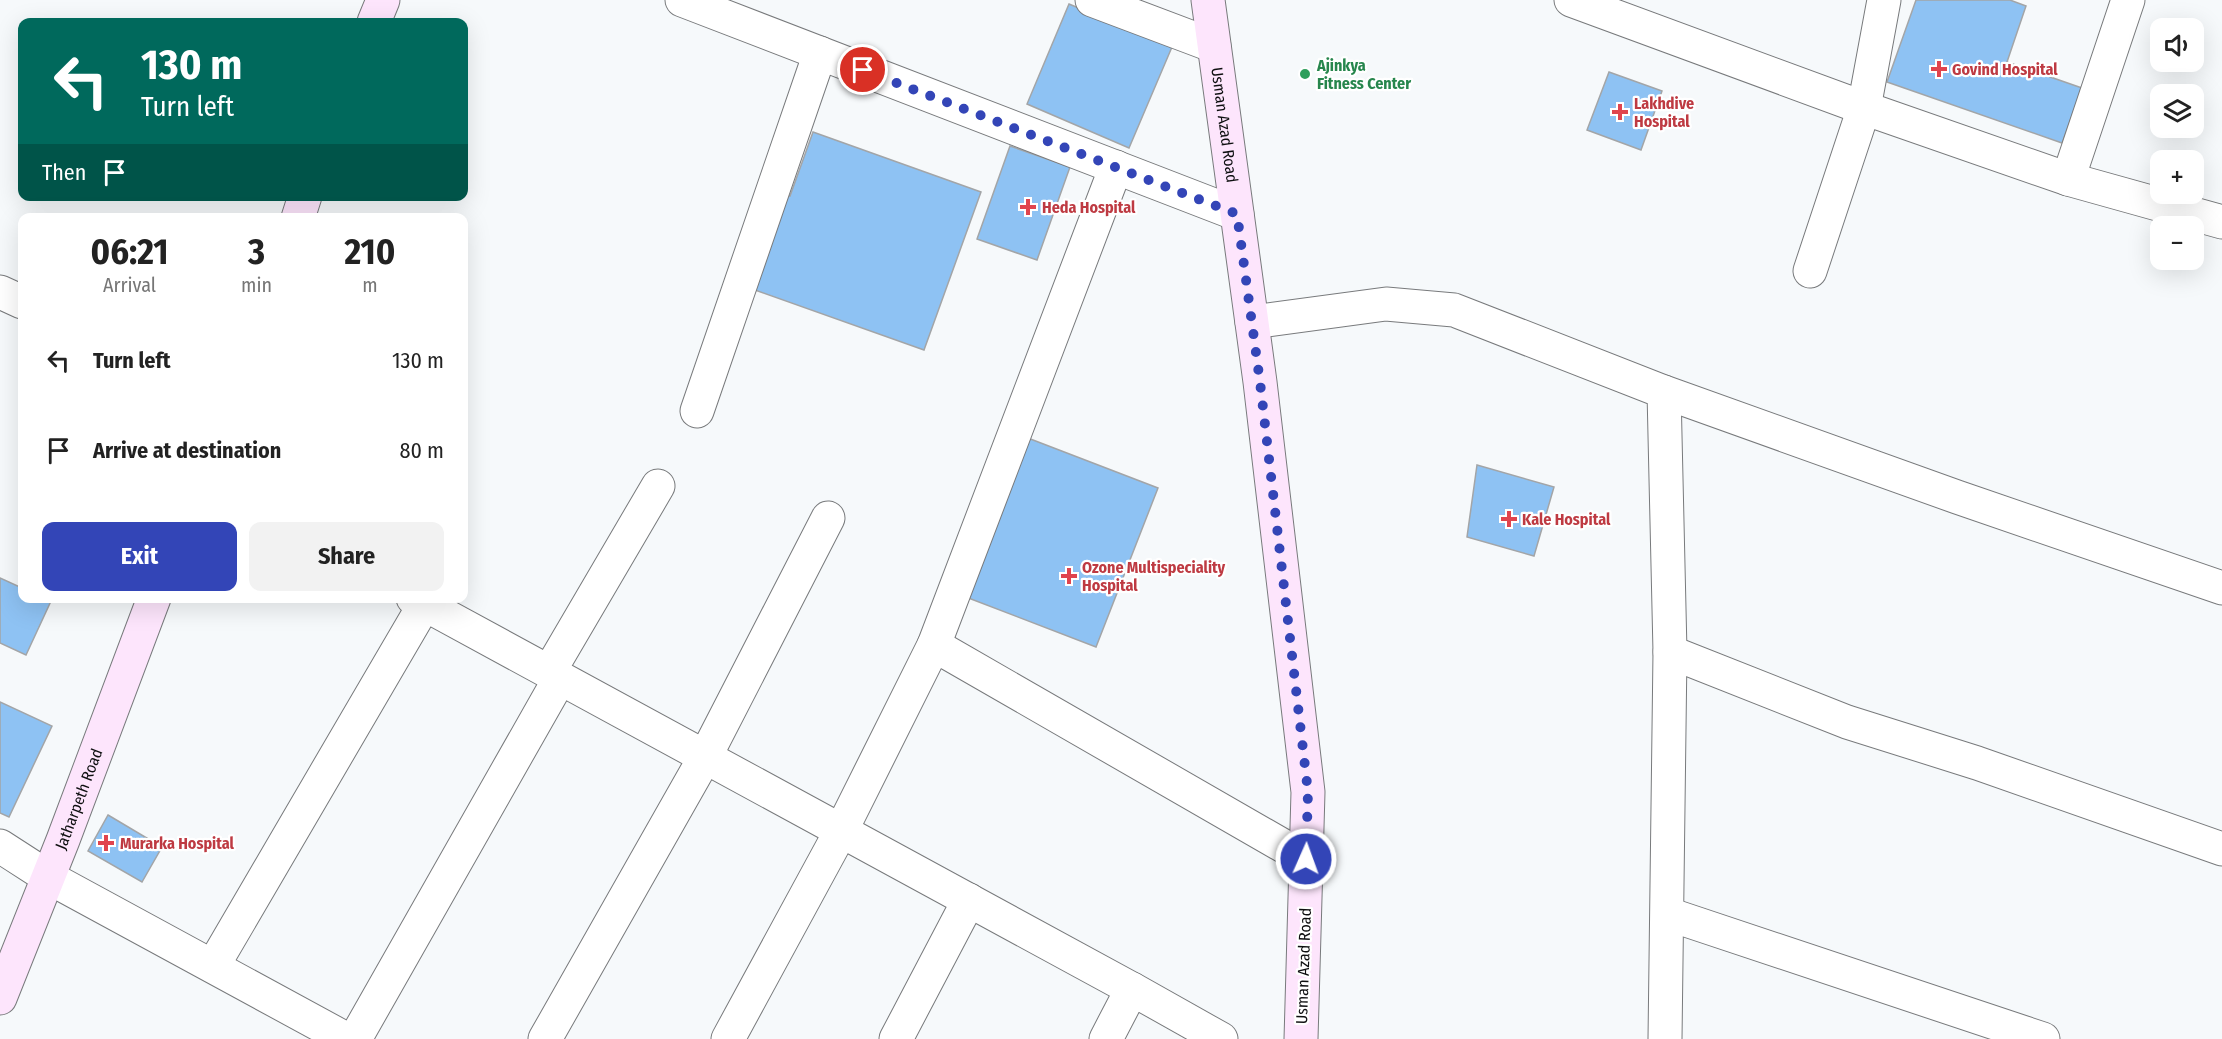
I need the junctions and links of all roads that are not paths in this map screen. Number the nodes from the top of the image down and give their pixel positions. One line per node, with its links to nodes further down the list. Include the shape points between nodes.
1 (383, 0): 8 (main road)
2 (682, 0): 10 (street)
3 (1092, 0): 9 (street)
4 (1208, 0): 9 (main road, Usman Azad Road)
5 (1571, 0): 11 (street)
6 (1884, 0): 11 (street)
7 (2128, 0): 13 (street)
8 (376, 18)
9 (1214, 46): 14 (main road, Usman Azad Road)
10 (820, 53): 12 (street); 21 (street)
11 (1864, 108): 13 (street); 16 (street)
12 (1116, 167): 14 (street); 28 (street)
13 (2068, 179): 15 (street)
14 (1237, 214): 19 (main road, Usman Azad Road)
15 (2222, 222)
16 (1810, 271)
17 (0, 292): 18 (street)
18 (18, 300)
19 (1252, 322): 20 (street, via 1386,304 1454,310); 35 (main road, Usman Azad Road, via 1308,792)
20 (1664, 392): 24 (street); 29 (street)
21 (697, 411)
22 (658, 486): 30 (street)
23 (828, 518): 31 (street)
24 (2222, 588)
25 (152, 603): 36 (main road, Jatharpeth Road)
26 (418, 603): 39 (street)
27 (421, 603): 30 (street)
28 (934, 645): 32 (street); 35 (street)
29 (1670, 652): 34 (street, via 1847,722); 38 (street)
30 (554, 675): 31 (street); 43 (street)
31 (705, 757): 32 (street); 44 (street)
32 (841, 831): 37 (street); 45 (street)
33 (0, 846): 36 (street)
34 (2222, 849)
35 (1306, 859): 49 (main road, Usman Azad Road)
36 (48, 877): 39 (street); 41 (main road, Jatharpeth Road)
37 (969, 900): 40 (street); 46 (street)
38 (1668, 914): 50 (street); 51 (street)
39 (213, 966): 42 (street)
40 (1132, 989): 47 (street); 48 (street)
41 (0, 998)
42 (346, 1039)
43 (355, 1039)
44 (545, 1039)
45 (728, 1039)
46 (896, 1039)
47 (1106, 1039)
48 (1221, 1039)
49 (1301, 1039)
50 (1665, 1039)
51 (2043, 1039)

